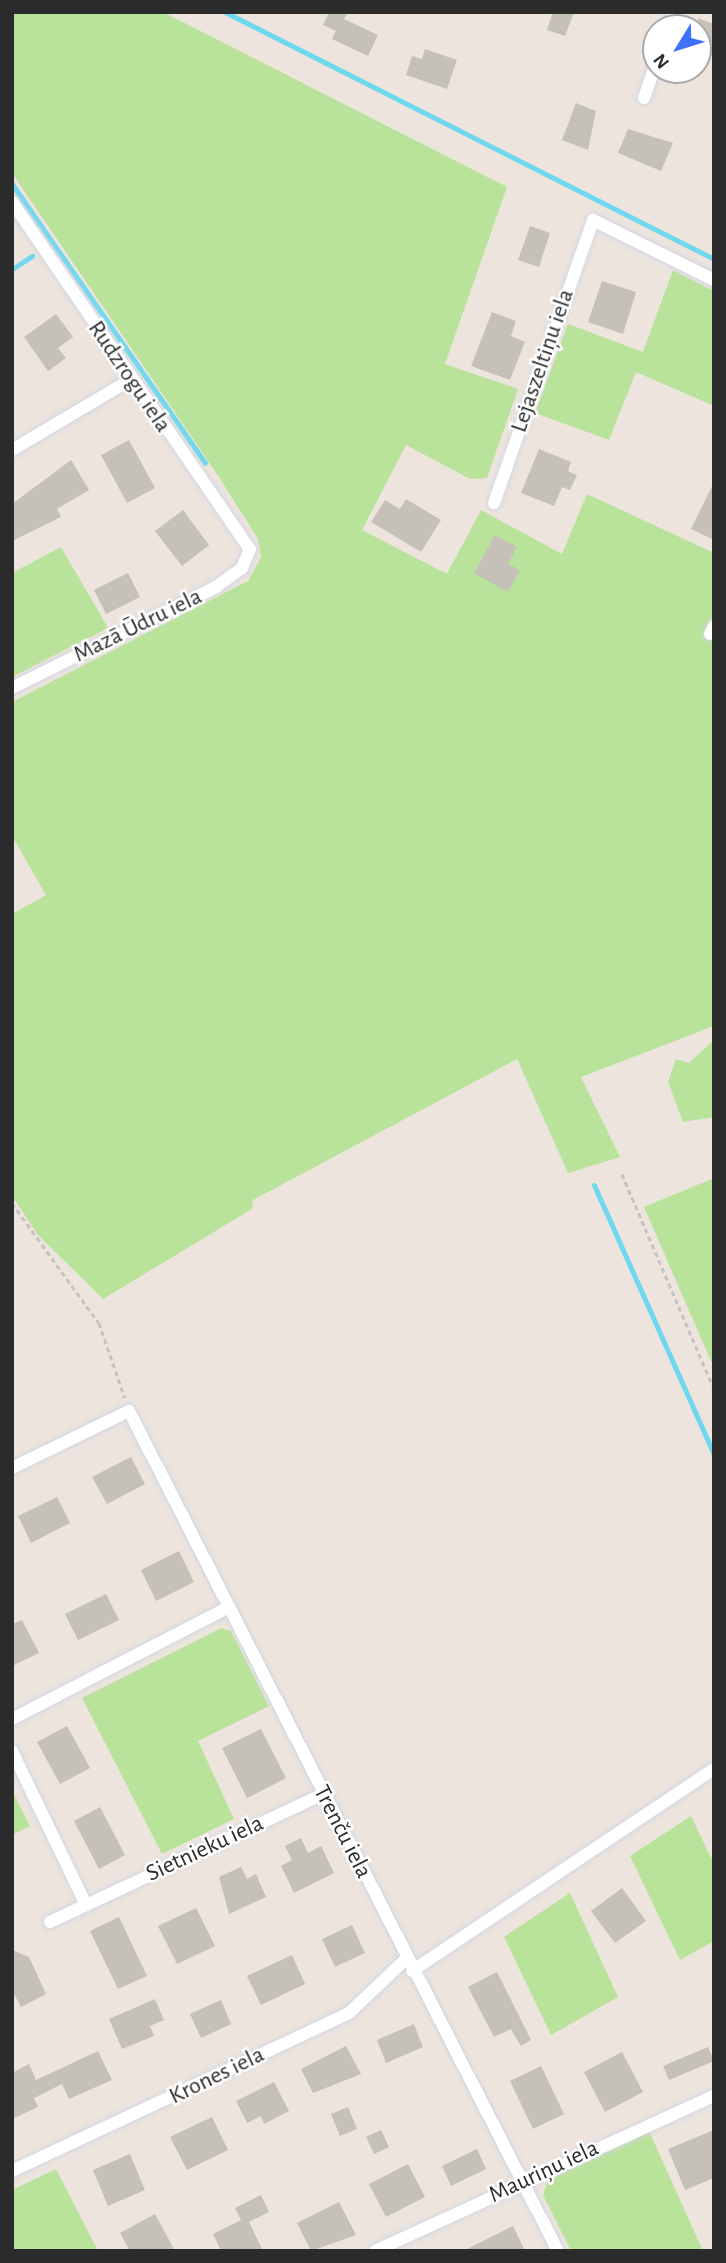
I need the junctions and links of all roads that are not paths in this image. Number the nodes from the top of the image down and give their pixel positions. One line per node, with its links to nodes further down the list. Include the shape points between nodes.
1 (649, 84): 2 (street)
2 (644, 97)
3 (12, 202): 5 (street, Rudzrogu iela)
4 (714, 280): 7 (street, Lejaszeltiņu iela, via 593,220)
5 (130, 380): 6 (street); 8 (street, Rudzrogu iela)
6 (12, 450)
7 (494, 503)
8 (250, 549): 9 (street, Mazā Ūdru iela, via 242,568 216,587)
9 (12, 688)
10 (12, 1468): 11 (street, Trenču iela, via 129,1411)
11 (229, 1607): 12 (street); 15 (street, Trenču iela)
12 (12, 1718)
13 (12, 1751): 16 (street)
14 (714, 1769): 18 (street, Krones iela)
15 (323, 1794): 16 (street, Sietnieku iela); 18 (street, Trenču iela)
16 (86, 1905): 17 (street, Sietnieku iela)
17 (50, 1922)
18 (409, 1965): 20 (street, Krones iela, via 349,2013); 21 (street, Trenču iela)
19 (714, 2096): 21 (street, Mauriņu iela)
20 (12, 2171)
21 (523, 2181): 22 (street, Mauriņu iela); 23 (street, Trenču iela)
22 (375, 2251)
23 (558, 2251)

